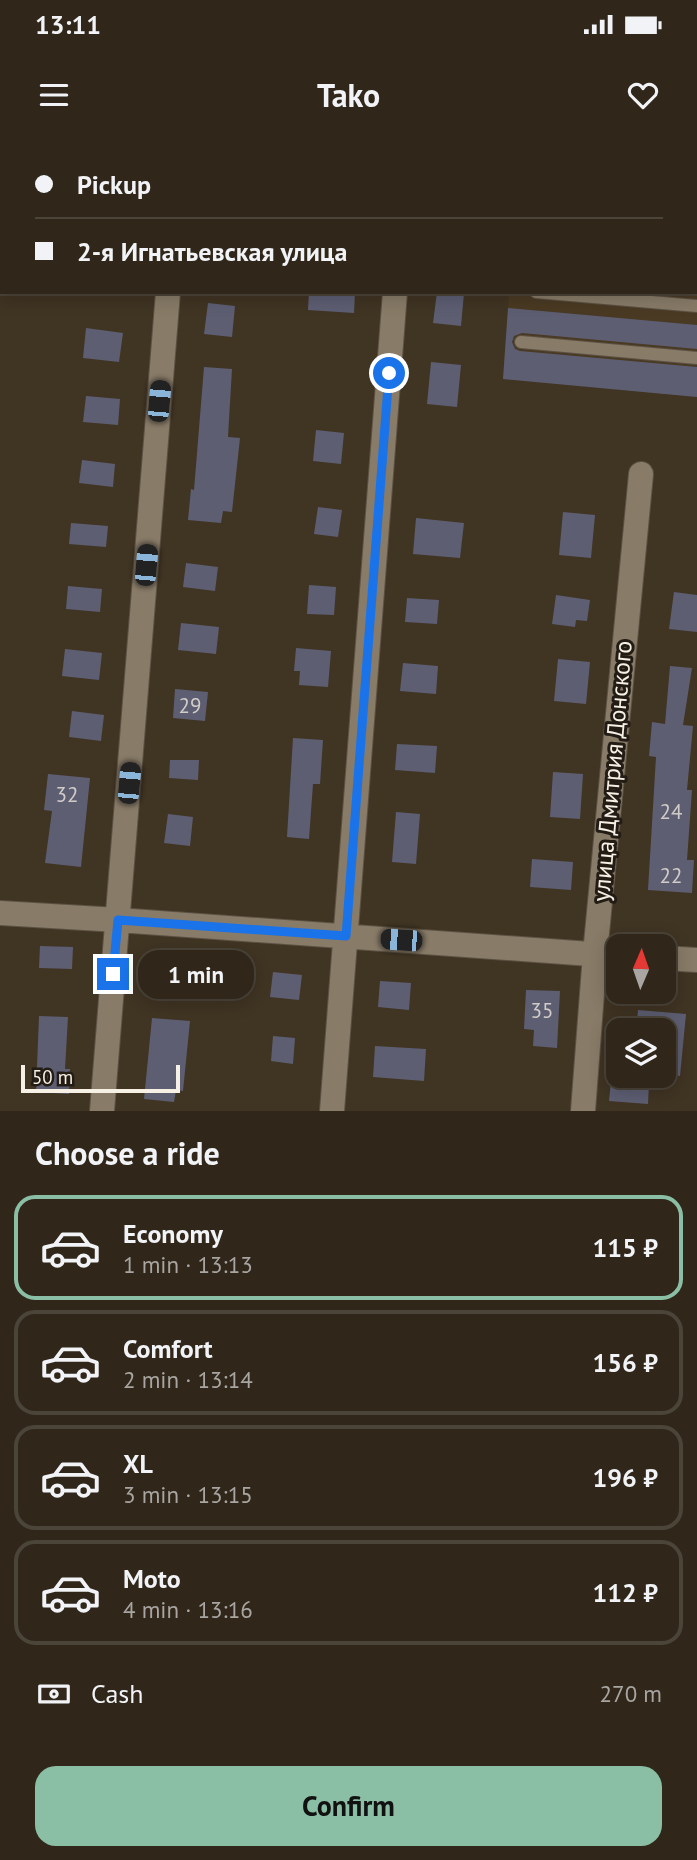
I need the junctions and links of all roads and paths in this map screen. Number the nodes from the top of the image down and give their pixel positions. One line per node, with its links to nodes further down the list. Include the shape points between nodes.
1 (168, 294): 9 (street)
2 (396, 294): 11 (street)
3 (560, 294): 4 (lane)
4 (697, 306)
5 (521, 342): 6 (lane)
6 (697, 358)
7 (641, 474): 10 (street, улица Дмитрия Донского)
8 (0, 914): 9 (street)
9 (118, 920): 11 (street); 15 (street)
10 (608, 934)
11 (346, 936): 12 (street); 16 (street)
12 (606, 955): 17 (street, улица Дмитрия Донского)
13 (676, 959): 14 (street)
14 (697, 960)
15 (102, 1111)
16 (332, 1111)
17 (583, 1111)

